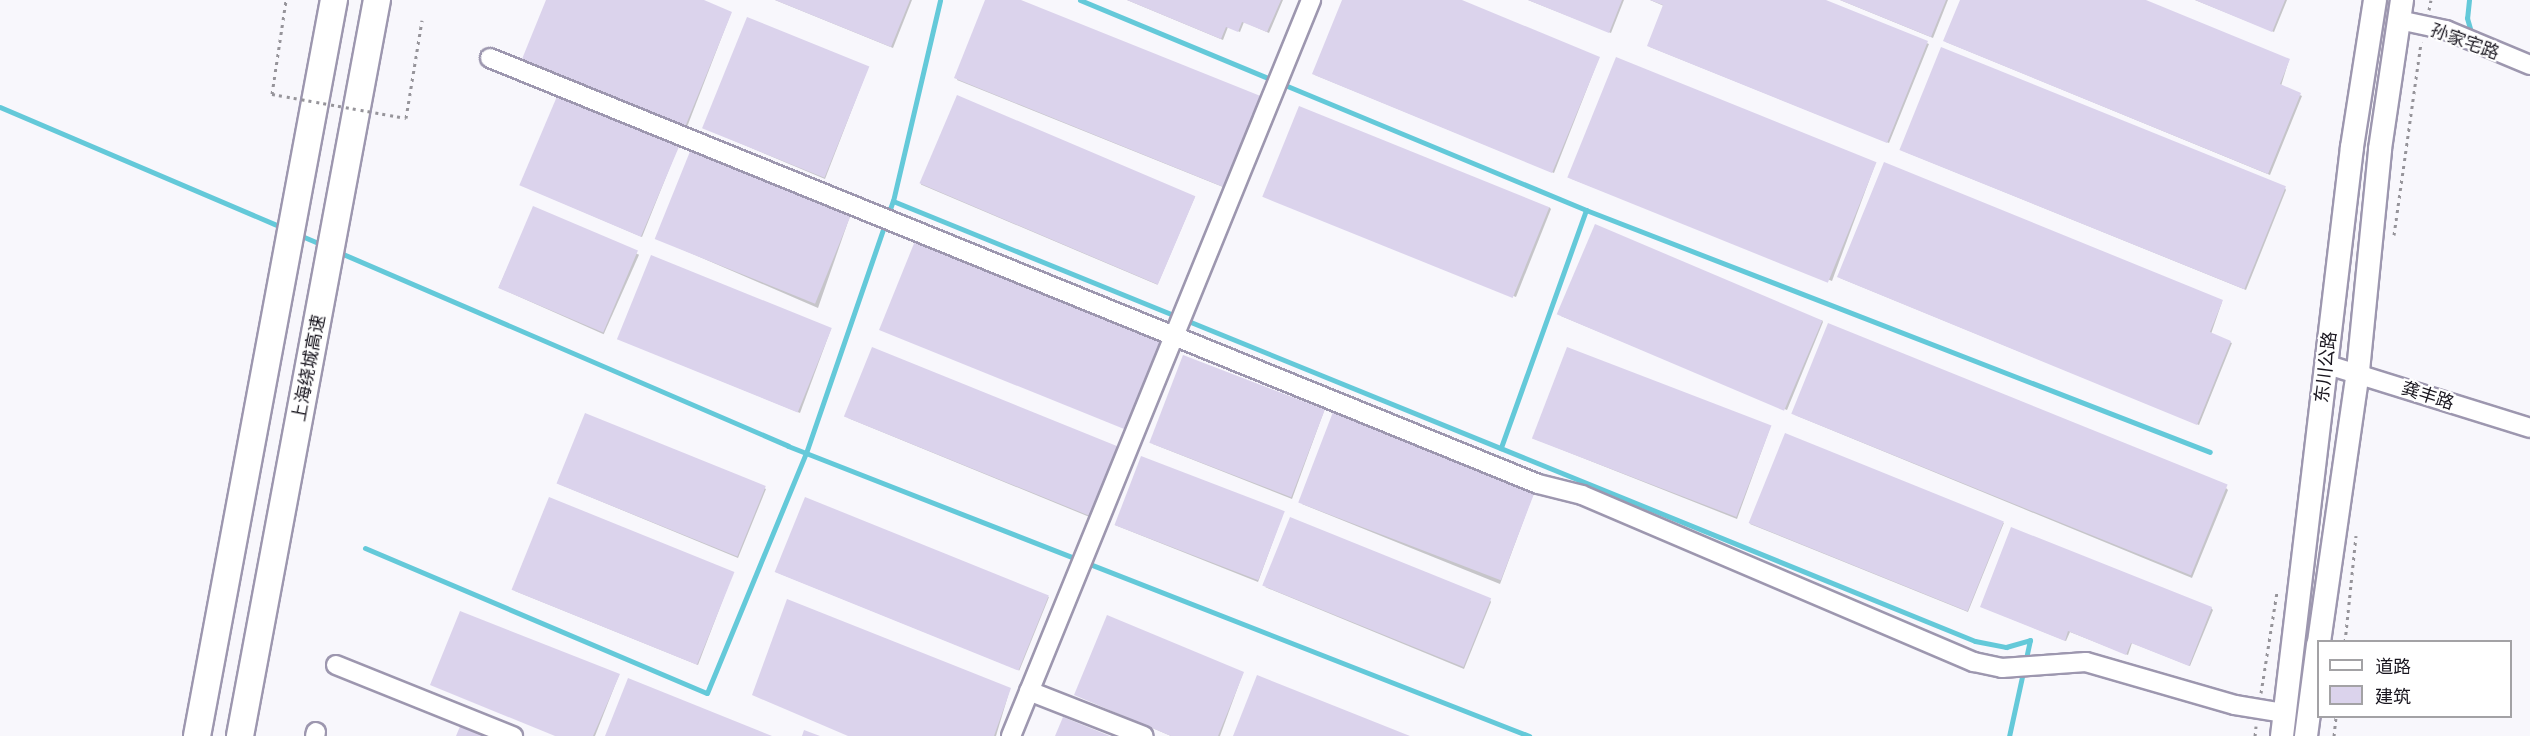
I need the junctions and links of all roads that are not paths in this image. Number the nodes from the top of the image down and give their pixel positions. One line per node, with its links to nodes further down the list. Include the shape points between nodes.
1 (334, 0): 17 (highway)
2 (377, 0): 18 (highway, 上海绕城高速)
3 (1311, 0): 8 (street)
4 (2375, 0): 9 (main road, 东川公路)
5 (2401, 10): 7 (street, 孙家宅路); 10 (main road, 东川公路, via 2380,149)
6 (490, 57): 8 (street, via 886,219)
7 (2530, 65)
8 (1179, 324): 15 (street); 16 (street, via 1538,484 1582,495 1974,662 2002,668 2086,662 2235,705)
9 (2325, 364): 10 (street, 龚丰路); 16 (main road, 东川公路)
10 (2358, 371): 11 (street, 龚丰路); 12 (main road, 东川公路)
11 (2530, 428)
12 (2320, 640)
13 (2317, 658): 23 (main road, 东川公路)
14 (336, 665): 19 (street)
15 (1029, 691): 20 (street); 21 (street)
16 (2284, 712): 22 (main road, 东川公路)
17 (197, 736)
18 (240, 736)
19 (513, 736)
20 (1011, 736)
21 (1144, 736)
22 (2282, 736)
23 (2306, 736)

